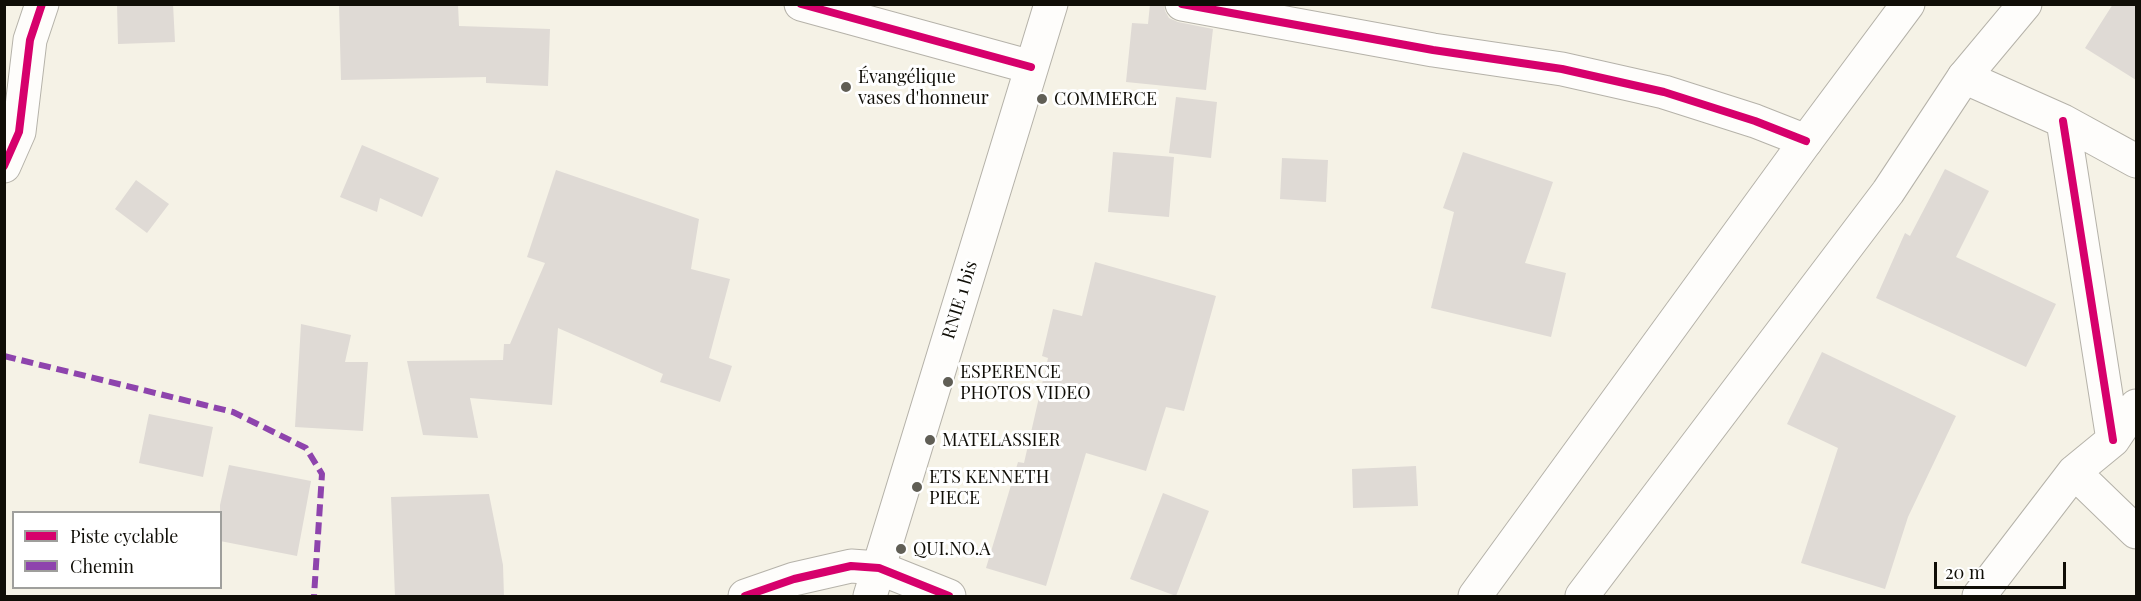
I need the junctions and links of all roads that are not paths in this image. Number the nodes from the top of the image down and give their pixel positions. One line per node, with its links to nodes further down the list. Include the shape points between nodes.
1 (42, 4): 12 (street, via 30,40 19,132)
2 (801, 4): 7 (street)
3 (1051, 4): 7 (street, RNIE 1 bis)
4 (1182, 4): 10 (street, via 1432,50 1562,69 1664,92)
5 (1908, 4): 10 (street)
6 (2025, 4): 8 (street)
7 (1032, 67): 17 (street, RNIE 1 bis)
8 (1964, 77): 9 (street); 21 (street, via 1888,192)
9 (2063, 122): 11 (street); 14 (street)
10 (1806, 141): 20 (street)
11 (2136, 161)
12 (4, 166)
13 (2136, 406): 14 (street)
14 (2113, 440): 15 (street)
15 (2074, 472): 16 (street); 22 (street)
16 (2136, 532)
17 (874, 583): 18 (street, via 851,566 794,579); 19 (street)
18 (745, 597)
19 (949, 597)
20 (1475, 597)
21 (1582, 597)
22 (1979, 597)

